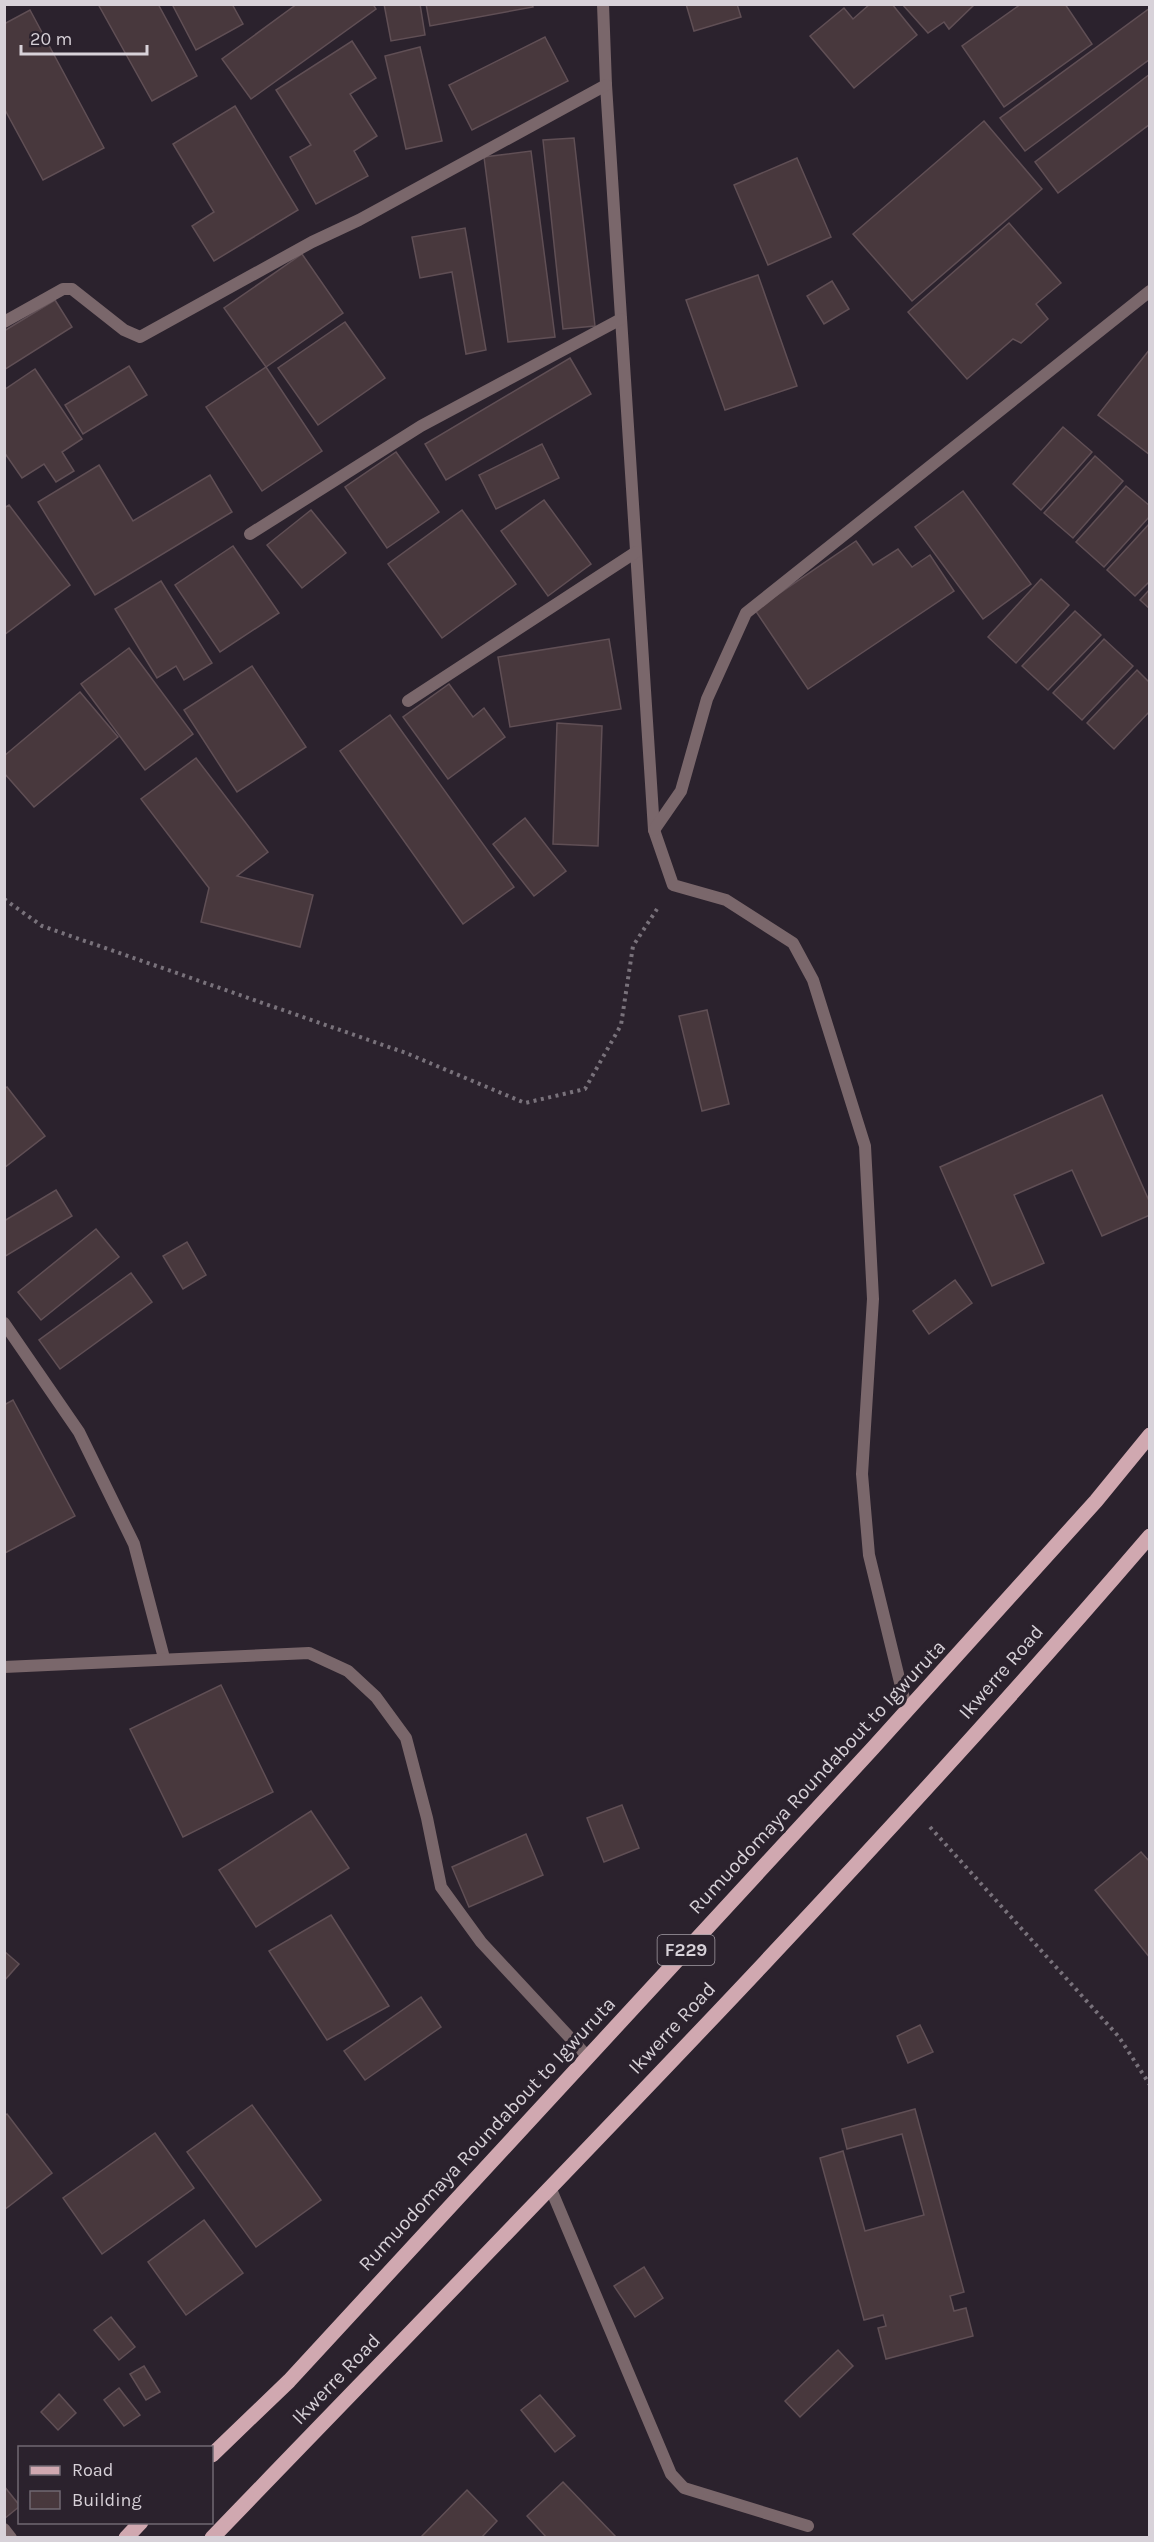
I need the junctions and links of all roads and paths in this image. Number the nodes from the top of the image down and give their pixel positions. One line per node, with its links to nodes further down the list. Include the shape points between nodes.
1 (603, 4): 2 (street)
2 (606, 86): 4 (street); 5 (street, via 140,337 124,330 72,289 63,290)
3 (1149, 291): 9 (street, via 746,612 707,699 681,791)
4 (621, 319): 6 (street, via 421,426); 7 (street)
5 (4, 322)
6 (250, 534)
7 (636, 552): 8 (street); 9 (street)
8 (408, 701)
9 (654, 830): 10 (street)
10 (673, 885): 11 (path, via 633,946 621,1025 585,1089 525,1103 406,1053 42,926); 17 (street, via 726,900 793,943 813,980 865,1146 873,1299 862,1474 869,1555)
11 (4, 899)
12 (4, 1323): 15 (street, via 79,1432 134,1544)
13 (1149, 1435): 17 (main road, Rumuodomaya Roundabout to Igwuruta / F229, via 1096,1501)
14 (1149, 1536): 18 (main road, Ikwerre Road)
15 (164, 1658): 16 (street); 19 (street, via 309,1653 348,1671 376,1697 406,1738 428,1818 441,1887 481,1942)
16 (4, 1667)
17 (907, 1711): 19 (main road, Rumuodomaya Roundabout to Igwuruta / F229)
18 (911, 1806): 20 (path, via 1119,2037); 21 (main road, Ikwerre Road)
19 (587, 2056): 22 (main road, Rumuodomaya Roundabout to Igwuruta / F229, via 289,2381)
20 (1149, 2085)
21 (550, 2187): 24 (street, via 671,2474 684,2488); 28 (main road, Ikwerre Road)
22 (213, 2455)
23 (140, 2524): 27 (main road)
24 (808, 2526)
25 (4, 2529): 26 (street)
26 (11, 2538)
27 (126, 2538)
28 (212, 2538)

